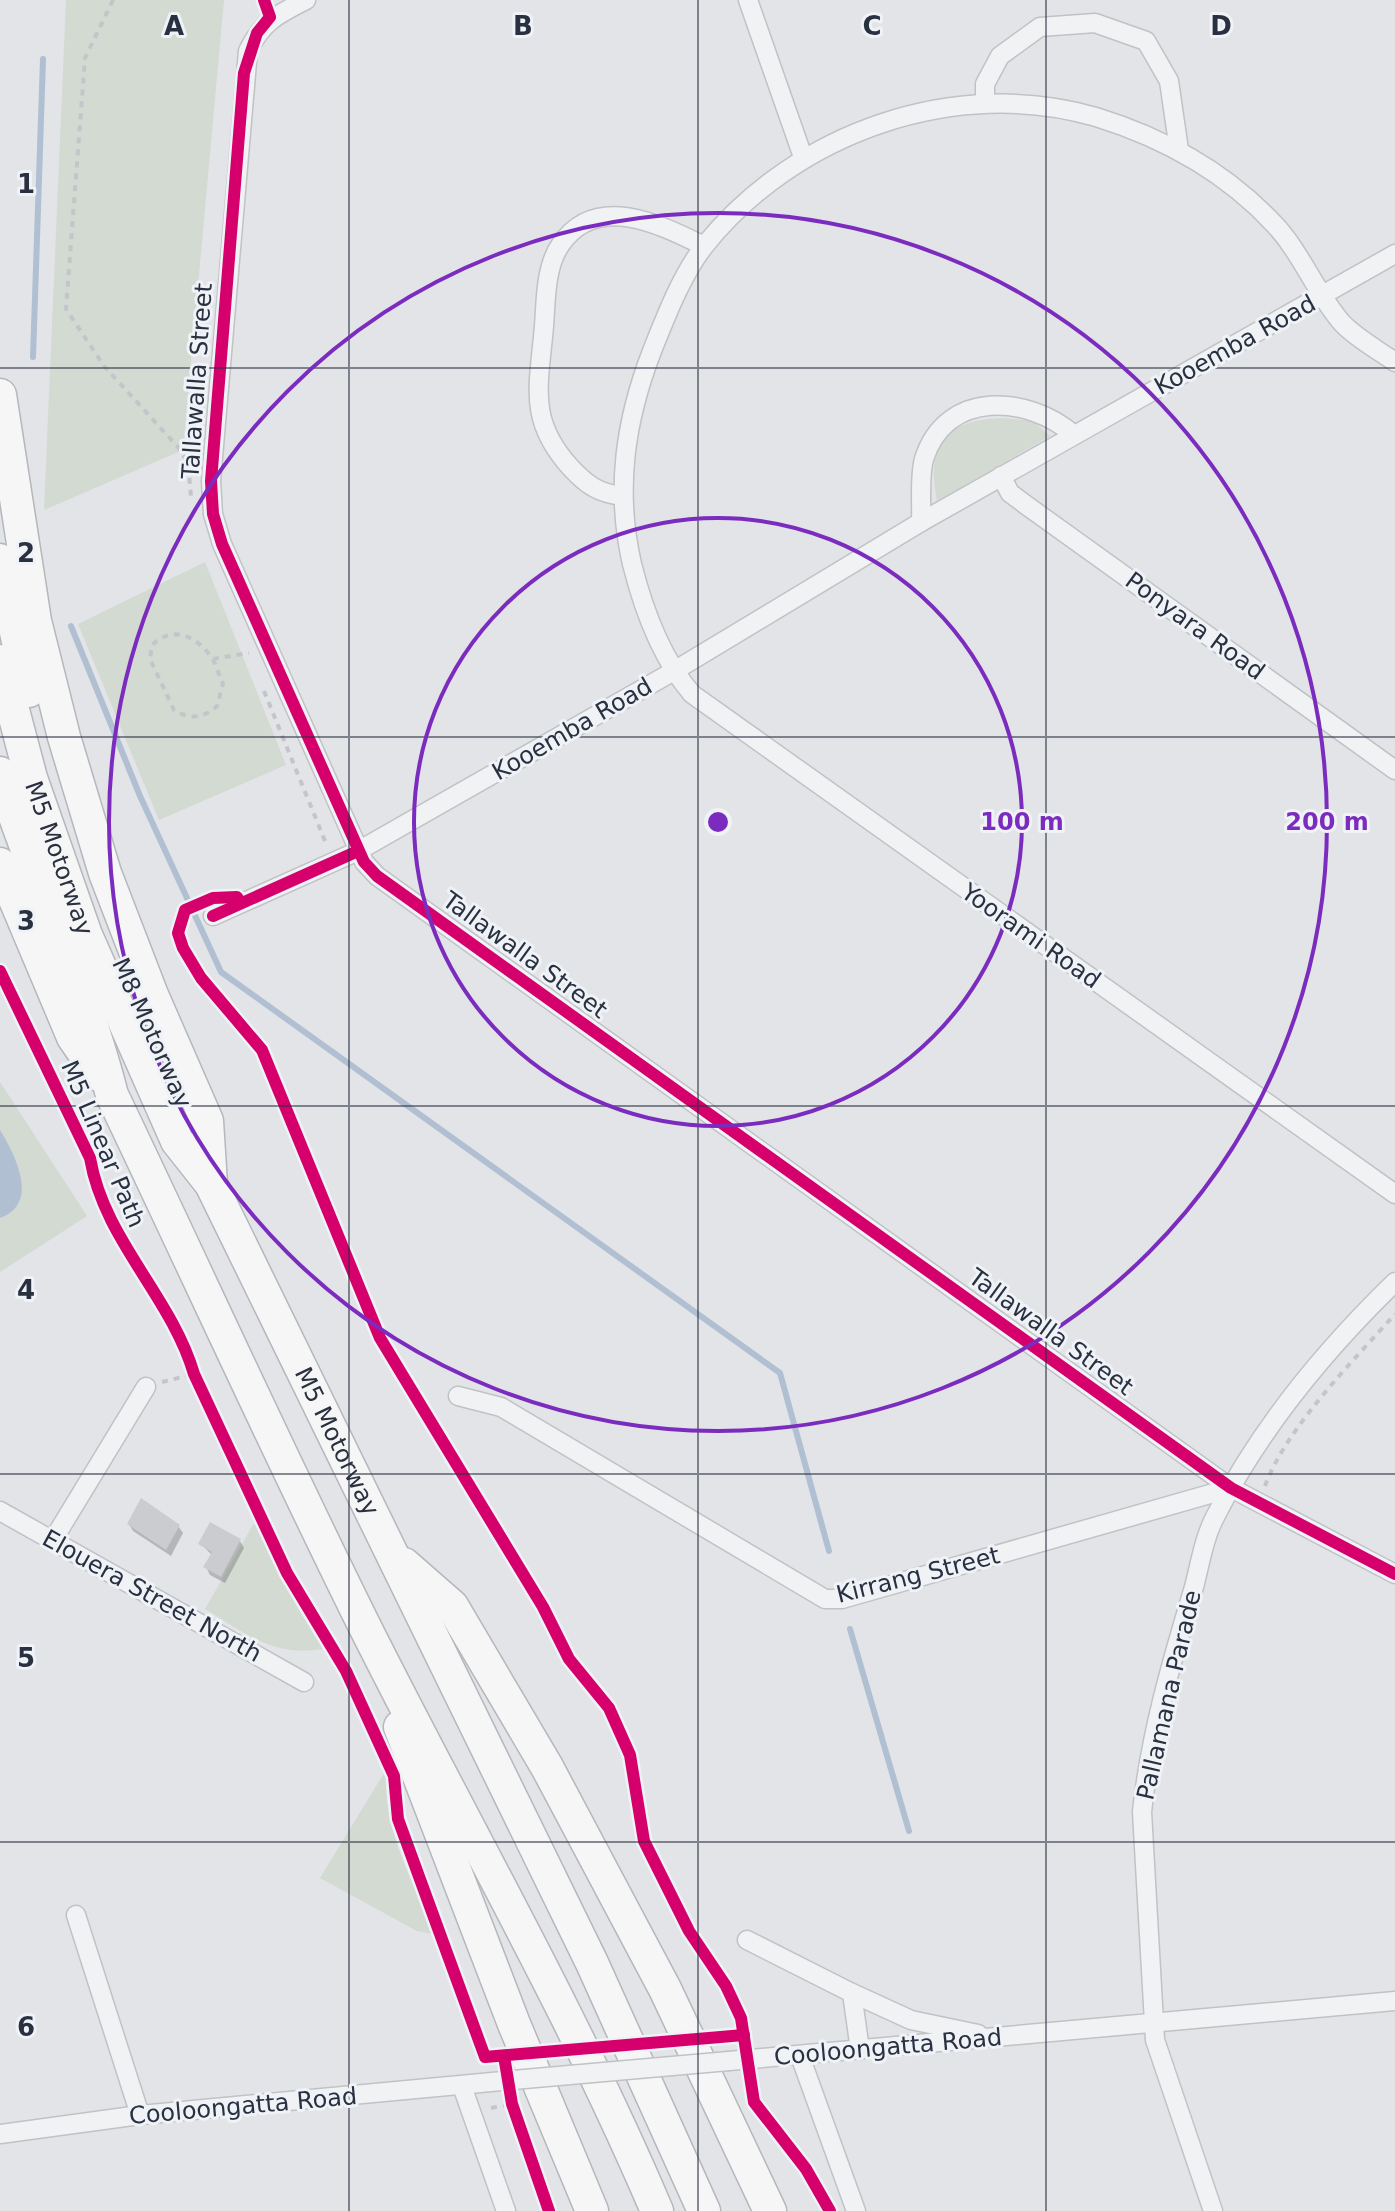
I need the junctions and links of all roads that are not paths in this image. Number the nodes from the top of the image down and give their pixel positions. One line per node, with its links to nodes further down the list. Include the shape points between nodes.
1 (306, 0): 20 (street, Tallawalla Street, via 270,17 248,51 211,481 213,514)
2 (748, 0): 5 (street)
3 (985, 103): 4 (street, Yoorami Road, via 1093,116); 4 (street, via 985,84 1000,56 1040,27 1095,23 1146,41 1169,81); 5 (street, Yoorami Road, via 883,123)
4 (1179, 150): 8 (street, Yoorami Road, via 1247,198 1276,226)
5 (803, 157): 6 (street, Yoorami Road)
6 (704, 246): 13 (street, Yoorami Road, via 636,392); 13 (street, via 662,225 611,216 584,223 560,244 548,278 537,404 543,431 600,494)
7 (1395, 254): 8 (street, Kooemba Road)
8 (1323, 295): 9 (street, Yoorami Road, via 1344,326); 11 (street, Kooemba Road)
9 (1395, 362)
10 (0, 395): 25 (highway, via 35,621 64,737 105,873 207,1121)
11 (1074, 435): 12 (street, Kooemba Road); 14 (street, via 1053,417 1017,406 975,407 946,422 924,459)
12 (1001, 476): 14 (street, Kooemba Road); 18 (street, Ponyara Road, via 1010,493 1026,505)
13 (622, 496): 17 (street, Yoorami Road, via 640,596)
14 (921, 522): 17 (street, Kooemba Road)
15 (0, 560): 25 (highway, M8 Motorway, via 37,722 86,879 195,1128)
16 (0, 661): 25 (highway, M5 Motorway, via 35,791 86,935 177,1141)
17 (674, 671): 20 (street, Kooemba Road); 26 (street, Yoorami Road, via 702,702)
18 (1395, 770)
19 (0, 773): 24 (highway, M5 Motorway, via 34,876 95,1027)
20 (358, 851): 23 (street, Kooemba Road); 30 (street, Tallawalla Street, via 377,876)
21 (0, 864): 24 (highway, via 73,1037)
22 (0, 909): 24 (highway, via 61,1043)
23 (213, 916)
24 (112, 1095): 35 (highway, M5 Motorway)
25 (211, 1184): 33 (highway, M5 Motorway)
26 (1395, 1194)
27 (1395, 1282): 30 (street, Pallamana Parade, via 1322,1359)
28 (146, 1387): 32 (street)
29 (458, 1396): 30 (street, Kirrang Street, via 501,1407 825,1599 842,1599)
30 (1231, 1488): 34 (street, Tallawalla Street); 41 (street, Pallamana Parade, via 1213,1521 1174,1652 1146,1776 1142,1812)
31 (0, 1511): 32 (street, Elouera Street North)
32 (53, 1540): 36 (street, Elouera Street North)
33 (393, 1554): 51 (highway, M5 Motorway, via 592,1963); 52 (highway, via 452,1606 547,1767 658,1976)
34 (1395, 1574)
35 (364, 1625): 49 (highway, via 514,2024); 50 (highway, M5 Motorway, via 488,1857 617,2117)
36 (304, 1682)
37 (76, 1915): 46 (street)
38 (747, 1940): 39 (street)
39 (852, 1993): 42 (street, via 911,2020); 43 (street)
40 (1395, 2001): 41 (street, Cooloongatta Road)
41 (1154, 2024): 42 (street, Cooloongatta Road); 54 (street, Pallamana Parade, via 1176,2109)
42 (996, 2038): 43 (street, Cooloongatta Road)
43 (860, 2050): 44 (street, Cooloongatta Road)
44 (800, 2056): 45 (street, Cooloongatta Road, bridge); 53 (street)
45 (462, 2086): 46 (street, Cooloongatta Road); 48 (street)
46 (140, 2115): 47 (street, Cooloongatta Road)
47 (0, 2134)
48 (506, 2211)
49 (592, 2211)
50 (657, 2211)
51 (704, 2211)
52 (770, 2211)
53 (856, 2211)
54 (1213, 2211)

